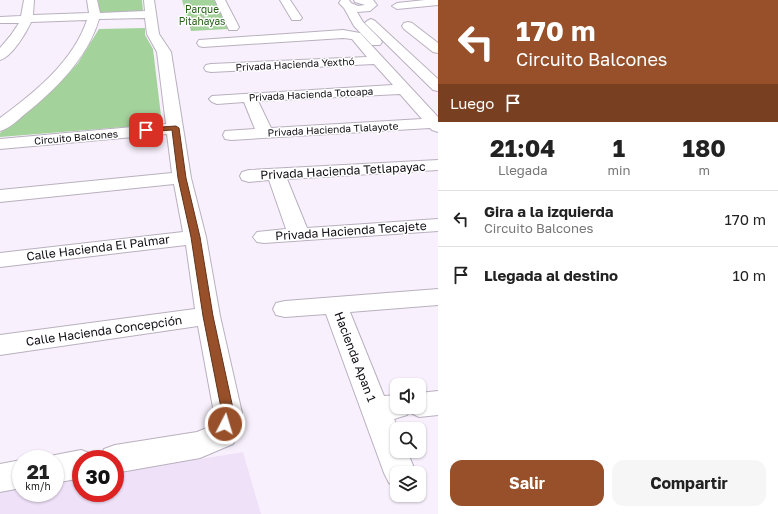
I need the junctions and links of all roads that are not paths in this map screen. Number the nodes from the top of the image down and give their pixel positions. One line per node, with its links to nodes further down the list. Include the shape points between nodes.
1 (29, 0): 11 (street)
2 (92, 0): 9 (street, via 95,6)
3 (220, 0): 14 (street)
4 (285, 0): 10 (street)
5 (438, 2): 7 (street)
6 (355, 4): 22 (street, via 370,22); 26 (street, via 358,24)
7 (397, 6)
8 (150, 7): 9 (street); 29 (street, via 154,34 164,52)
9 (94, 16): 11 (street); 28 (street, via 76,56 31,103)
10 (296, 18)
11 (26, 19): 12 (street); 18 (street, via 21,32)
12 (0, 20)
13 (408, 26): 17 (street)
14 (233, 27)
15 (227, 42): 16 (street); 19 (street, via 350,34 356,36); 20 (street)
16 (203, 43)
17 (438, 49)
18 (0, 56)
19 (379, 60): 20 (street, Privada Hacienda Yexthó); 23 (street)
20 (237, 67): 21 (street, Privada Hacienda Yexthó)
21 (211, 68)
22 (438, 87)
23 (405, 89): 24 (street, Privada Hacienda Totoapa); 27 (street)
24 (248, 97): 25 (street, Privada Hacienda Totoapa); 30 (street)
25 (217, 99)
26 (433, 100)
27 (436, 125): 30 (street, Privada Hacienda Tlalayote)
28 (0, 126)
29 (176, 128): 32 (street, Circuito Balcones); 36 (street)
30 (265, 133): 31 (street, Privada Hacienda Tlalayote)
31 (231, 135)
32 (0, 144)
33 (438, 165): 34 (street, Privada Hacienda Tetlapayac)
34 (276, 175): 35 (street, Privada Hacienda Tetlapayac); 39 (street)
35 (249, 176)
36 (182, 178): 37 (street); 40 (street)
37 (0, 196)
38 (438, 225): 39 (street, Privada Hacienda Tecajete)
39 (299, 235): 41 (street, Privada Hacienda Tecajete)
40 (195, 237): 42 (street, Calle Hacienda El Palmar); 46 (street)
41 (264, 237)
42 (0, 260)
43 (438, 297): 44 (street)
44 (335, 305): 45 (street); 50 (street, Hacienda Apan 1)
45 (285, 309)
46 (208, 316): 47 (street, Calle Hacienda Concepción); 51 (street, via 228,413 222,435 200,445)
47 (0, 345)
48 (438, 403): 49 (street)
49 (426, 404)
50 (386, 408): 52 (street, Hacienda Apan 1)
51 (124, 458)
52 (398, 466)
53 (12, 476): 54 (street)
54 (0, 478)

